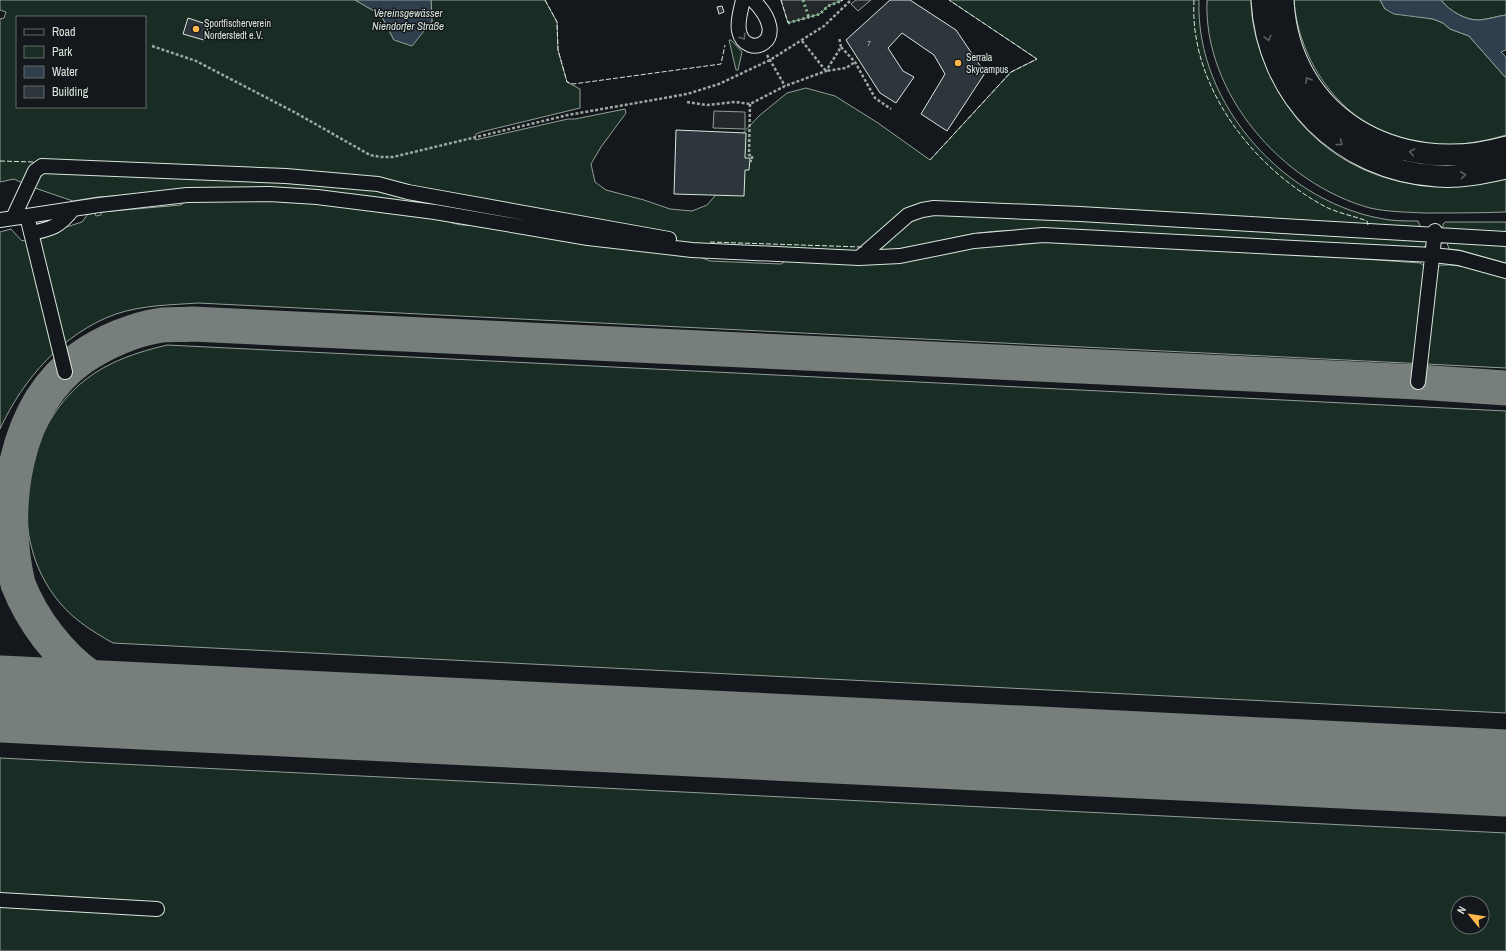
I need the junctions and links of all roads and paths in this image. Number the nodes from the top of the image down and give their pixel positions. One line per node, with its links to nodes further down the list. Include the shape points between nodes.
1 (743, 0): 2 (street, one-way to 2, via 738,21 739,31 742,38 754,46 767,41 770,26 767,17)
2 (753, 0)
3 (851, 0): 7 (path, via 824,26)
4 (1262, 0): 20 (highway, one-way to 20, via 1268,41 1288,88 1316,122 1341,144 1376,163 1421,175 1453,176)
5 (1283, 0): 18 (highway, one-way to 5, via 1466,155 1427,155 1390,146 1353,127 1328,105 1305,75 1290,40)
6 (839, 37): 9 (path)
7 (802, 41): 11 (path); 13 (path)
8 (152, 46): 11 (path, via 196,61 370,155 381,158 568,115 688,94 719,84)
9 (841, 47): 12 (path); 13 (path)
10 (766, 53): 11 (path)
11 (770, 60): 14 (path)
12 (855, 62): 13 (path, via 846,68); 17 (path, via 875,98)
13 (826, 71): 14 (path)
14 (785, 86): 16 (path)
15 (687, 102): 16 (path, via 707,106 734,102)
16 (750, 104): 19 (path, via 749,155 752,155 752,161)
17 (891, 109)
18 (1506, 147)
19 (749, 161)
20 (1506, 168)
21 (73, 209): 22 (street); 25 (street, via 63,222); 27 (street, via 187,195 317,197 435,212 588,238)
22 (27, 216): 23 (street); 25 (street)
23 (4, 218): 27 (street, via 35,171 42,166 286,176 378,184 408,192 704,244)
24 (1435, 232): 26 (street); 28 (street); 29 (street, via 934,208 908,215)
25 (32, 233): 31 (street)
26 (1506, 239)
27 (712, 251): 29 (street)
28 (1433, 255): 29 (street, via 1043,235 974,241 900,256); 30 (street, via 1459,258); 32 (street)
29 (859, 258)
30 (1506, 271)
31 (65, 372)
32 (1418, 382)
33 (0, 900): 34 (street)
34 (157, 909)

